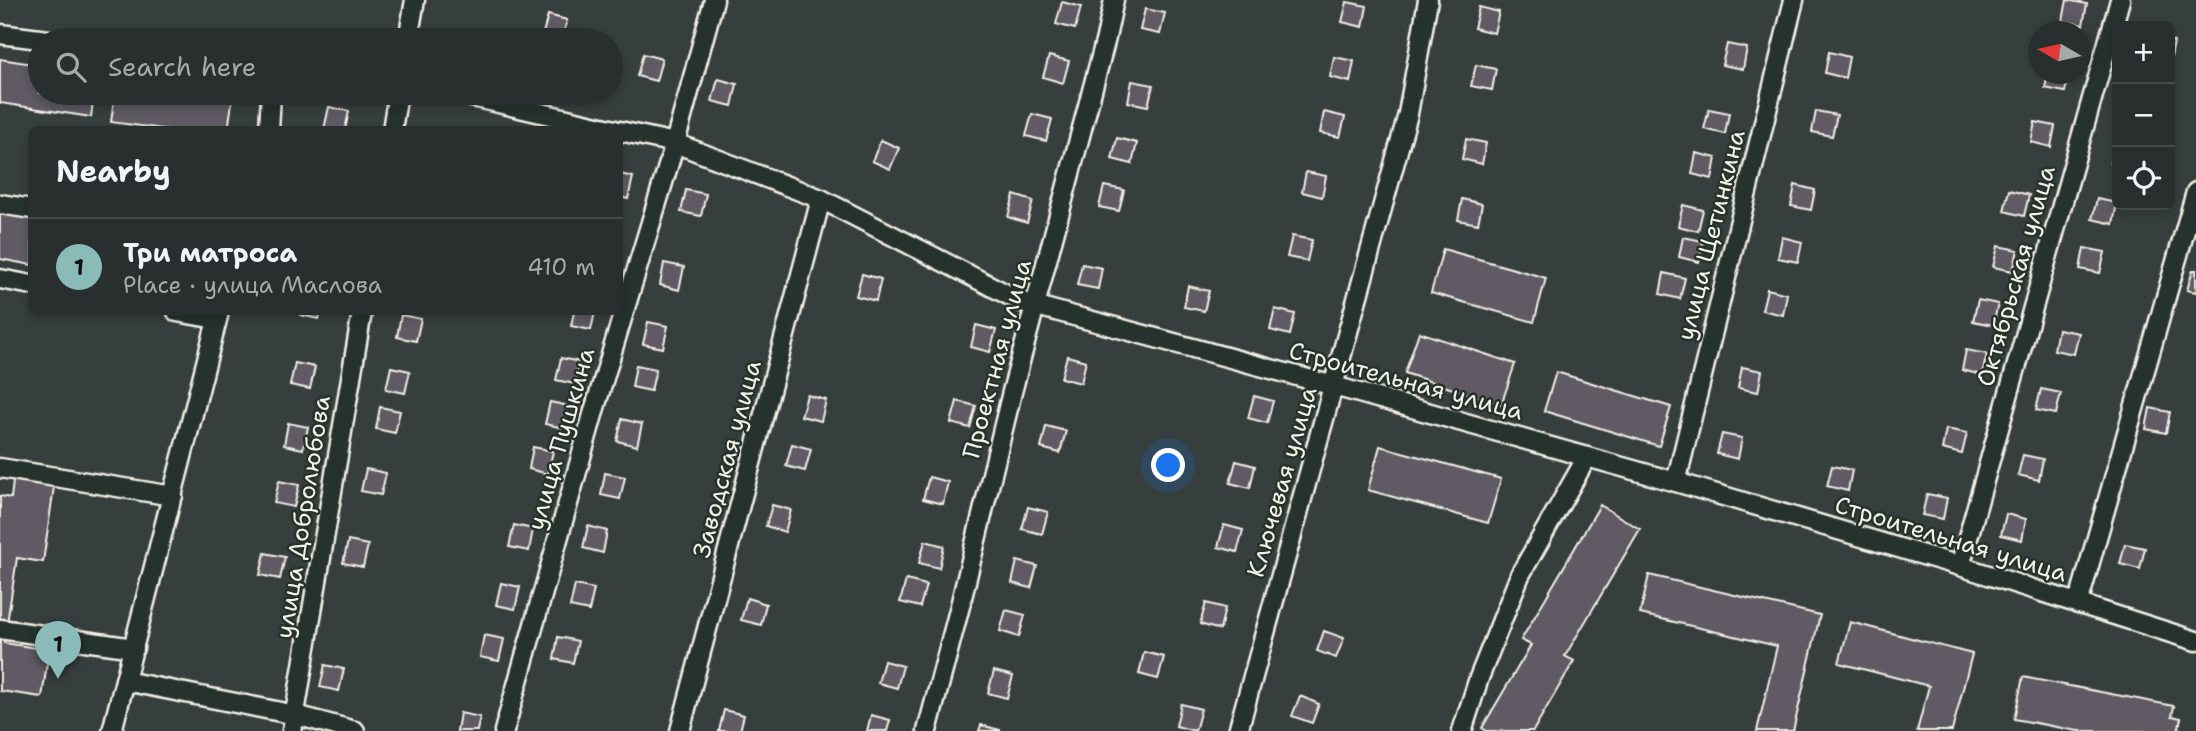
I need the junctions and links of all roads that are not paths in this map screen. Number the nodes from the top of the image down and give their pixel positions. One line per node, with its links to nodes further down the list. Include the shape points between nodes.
1 (415, 0): 7 (street)
2 (714, 0): 17 (street, улица Пушкина)
3 (1114, 0): 24 (street, Проектная улица)
4 (1428, 0): 27 (street, Ключевая улица, via 1408,114)
5 (1794, 0): 30 (street, улица Щетинкина)
6 (2120, 0): 32 (street, Октябрьская улица)
7 (410, 28)
8 (0, 34): 9 (street)
9 (28, 38)
10 (270, 105): 13 (street)
11 (396, 105): 14 (street)
12 (508, 105): 15 (street, Строительная улица)
13 (269, 126)
14 (393, 126)
15 (599, 126)
16 (623, 131): 17 (street, Строительная улица)
17 (675, 143): 19 (street, Строительная улица); 41 (street, улица Пушкина)
18 (2196, 192): 33 (street)
19 (821, 199): 24 (street, Строительная улица); 42 (street, Заводская улица)
20 (0, 204): 21 (street)
21 (28, 208)
22 (0, 279): 23 (street)
23 (28, 284)
24 (1036, 306): 27 (street, Строительная улица); 43 (street, Проектная улица)
25 (218, 315): 31 (street)
26 (362, 315): 38 (street, улица Добролюбова)
27 (1334, 386): 28 (street, Строительная улица); 44 (street, Ключевая улица)
28 (1587, 457): 30 (street, Строительная улица); 45 (street, via 1520,575)
29 (0, 468): 31 (street)
30 (1676, 482): 32 (street, Строительная улица)
31 (173, 496): 36 (street)
32 (1960, 566): 33 (street, Строительная улица)
33 (2078, 604): 35 (street, Строительная улица)
34 (0, 629): 36 (street)
35 (2196, 641)
36 (134, 648): 37 (street)
37 (125, 681): 38 (street); 39 (street)
38 (294, 723): 40 (street)
39 (112, 731)
40 (355, 731)
41 (504, 731)
42 (680, 731)
43 (927, 731)
44 (1238, 731)
45 (1462, 731)

